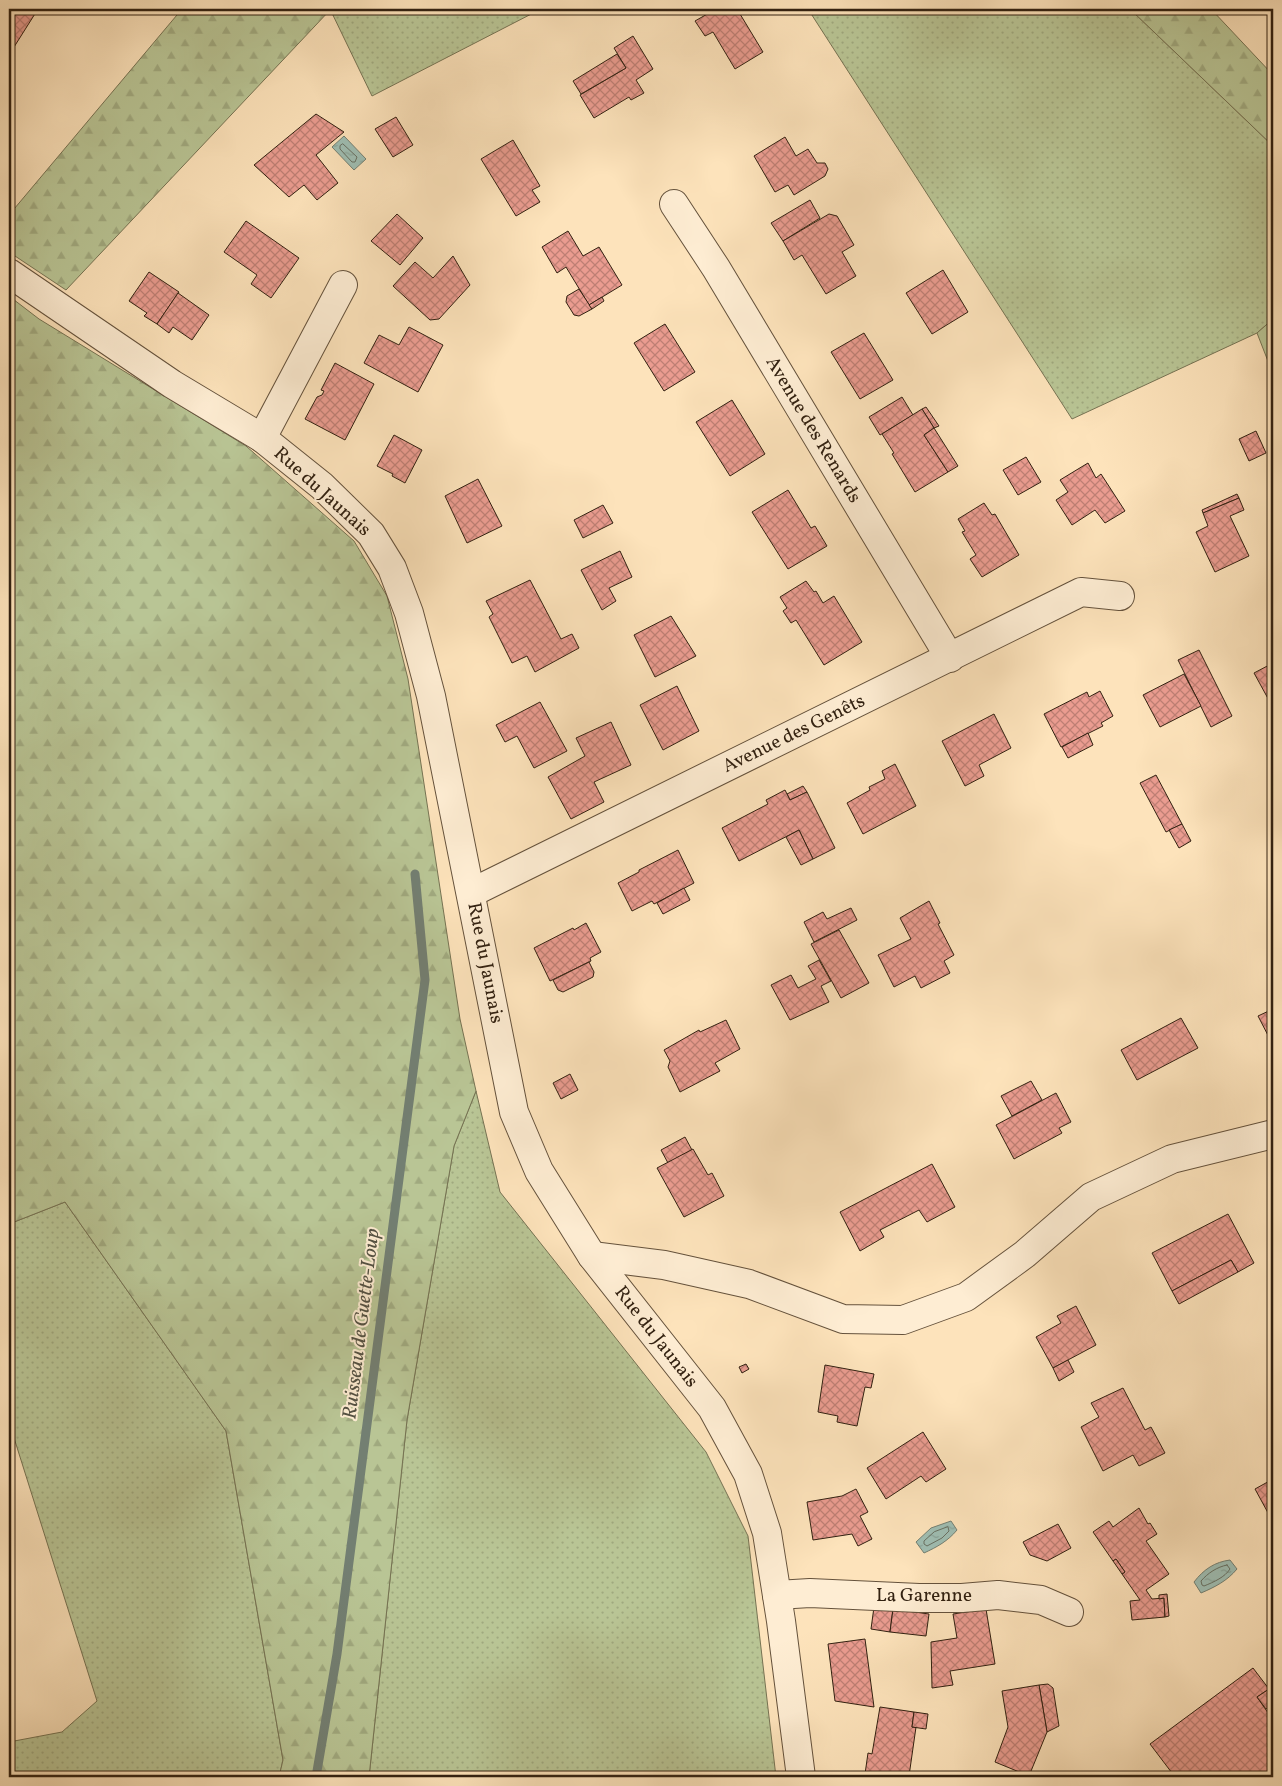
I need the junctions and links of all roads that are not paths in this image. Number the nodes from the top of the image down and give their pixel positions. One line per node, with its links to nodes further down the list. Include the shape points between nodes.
1 (674, 204): 6 (street, Avenue des Renards, via 716,268)
2 (9, 273): 4 (street, Rue du Jaunais, via 172,384)
3 (343, 285): 4 (street)
4 (262, 438): 7 (street, Rue du Jaunais, via 322,486 371,534 392,568 409,613 431,696)
5 (1120, 596): 6 (street, Avenue des Genêts, via 1081,592)
6 (950, 658): 7 (street, Avenue des Genêts)
7 (471, 893): 9 (street, Rue du Jaunais, via 514,1112 539,1171)
8 (1273, 1134): 9 (street, via 1172,1159 1091,1198 1025,1254 966,1297 903,1320 843,1319 749,1284 664,1265)
9 (592, 1256): 10 (street, Rue du Jaunais, via 712,1408 748,1474 767,1533)
10 (777, 1595): 11 (street, La Garenne, via 810,1593 920,1598 998,1595 1041,1600); 12 (street, Rue du Jaunais)
11 (1068, 1612)
12 (801, 1777)

